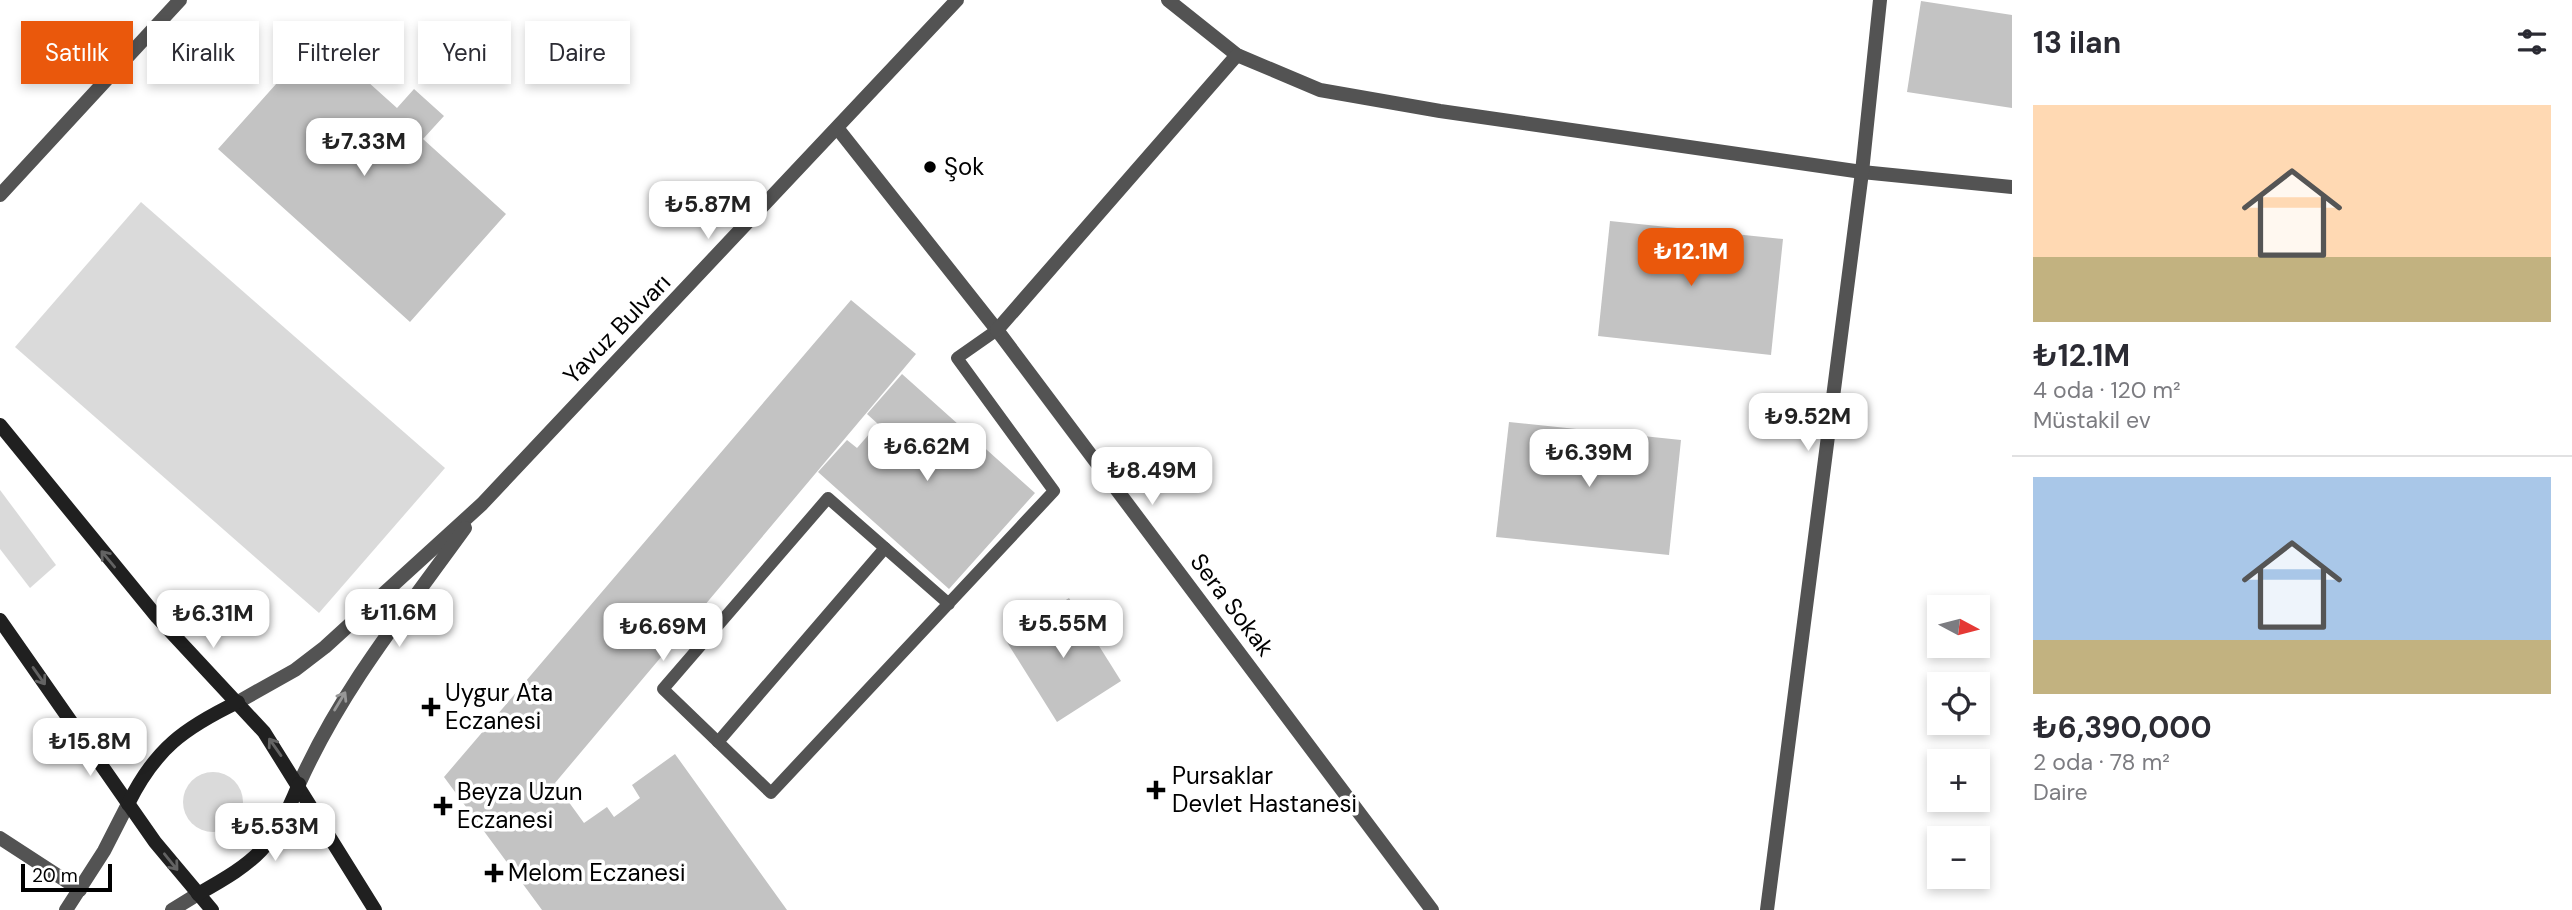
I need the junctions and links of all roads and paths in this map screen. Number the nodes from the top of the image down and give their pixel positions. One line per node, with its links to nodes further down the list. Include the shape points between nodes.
1 (180, 0): 9 (street)
2 (957, 0): 6 (street, Yavuz Bulvarı)
3 (1168, 0): 5 (street)
4 (1880, 0): 7 (street)
5 (1237, 55): 7 (street, via 1320,90); 10 (street)
6 (838, 129): 10 (street, Sera Sokak); 12 (street, Yavuz Bulvarı)
7 (1862, 172): 8 (street); 28 (street)
8 (2012, 187)
9 (0, 195)
10 (997, 330): 14 (lane, via 957,358 1054,491); 27 (street, Sera Sokak)
11 (0, 425): 16 (main road, one-way to 11, via 157,617)
12 (482, 504): 16 (street, Yavuz Bulvarı, via 325,647); 18 (street, Yavuz Bulvarı, one-way to 12, via 356,676)
13 (885, 548): 14 (lane); 17 (lane); 17 (lane, via 828,498 663,689)
14 (949, 604): 17 (lane, via 771,793)
15 (0, 620): 19 (main road, one-way to 19)
16 (238, 702): 18 (main road, one-way to 16); 19 (main road, via 175,738 142,776)
17 (718, 742)
18 (299, 785): 22 (main road, via 261,853); 26 (main road)
19 (128, 804): 21 (street); 22 (main road, one-way to 22)
20 (0, 838): 21 (street)
21 (80, 890): 23 (street)
22 (198, 894): 24 (street); 25 (main road)
23 (66, 910)
24 (172, 910)
25 (212, 910)
26 (375, 910)
27 (1432, 910)
28 (1767, 910)

